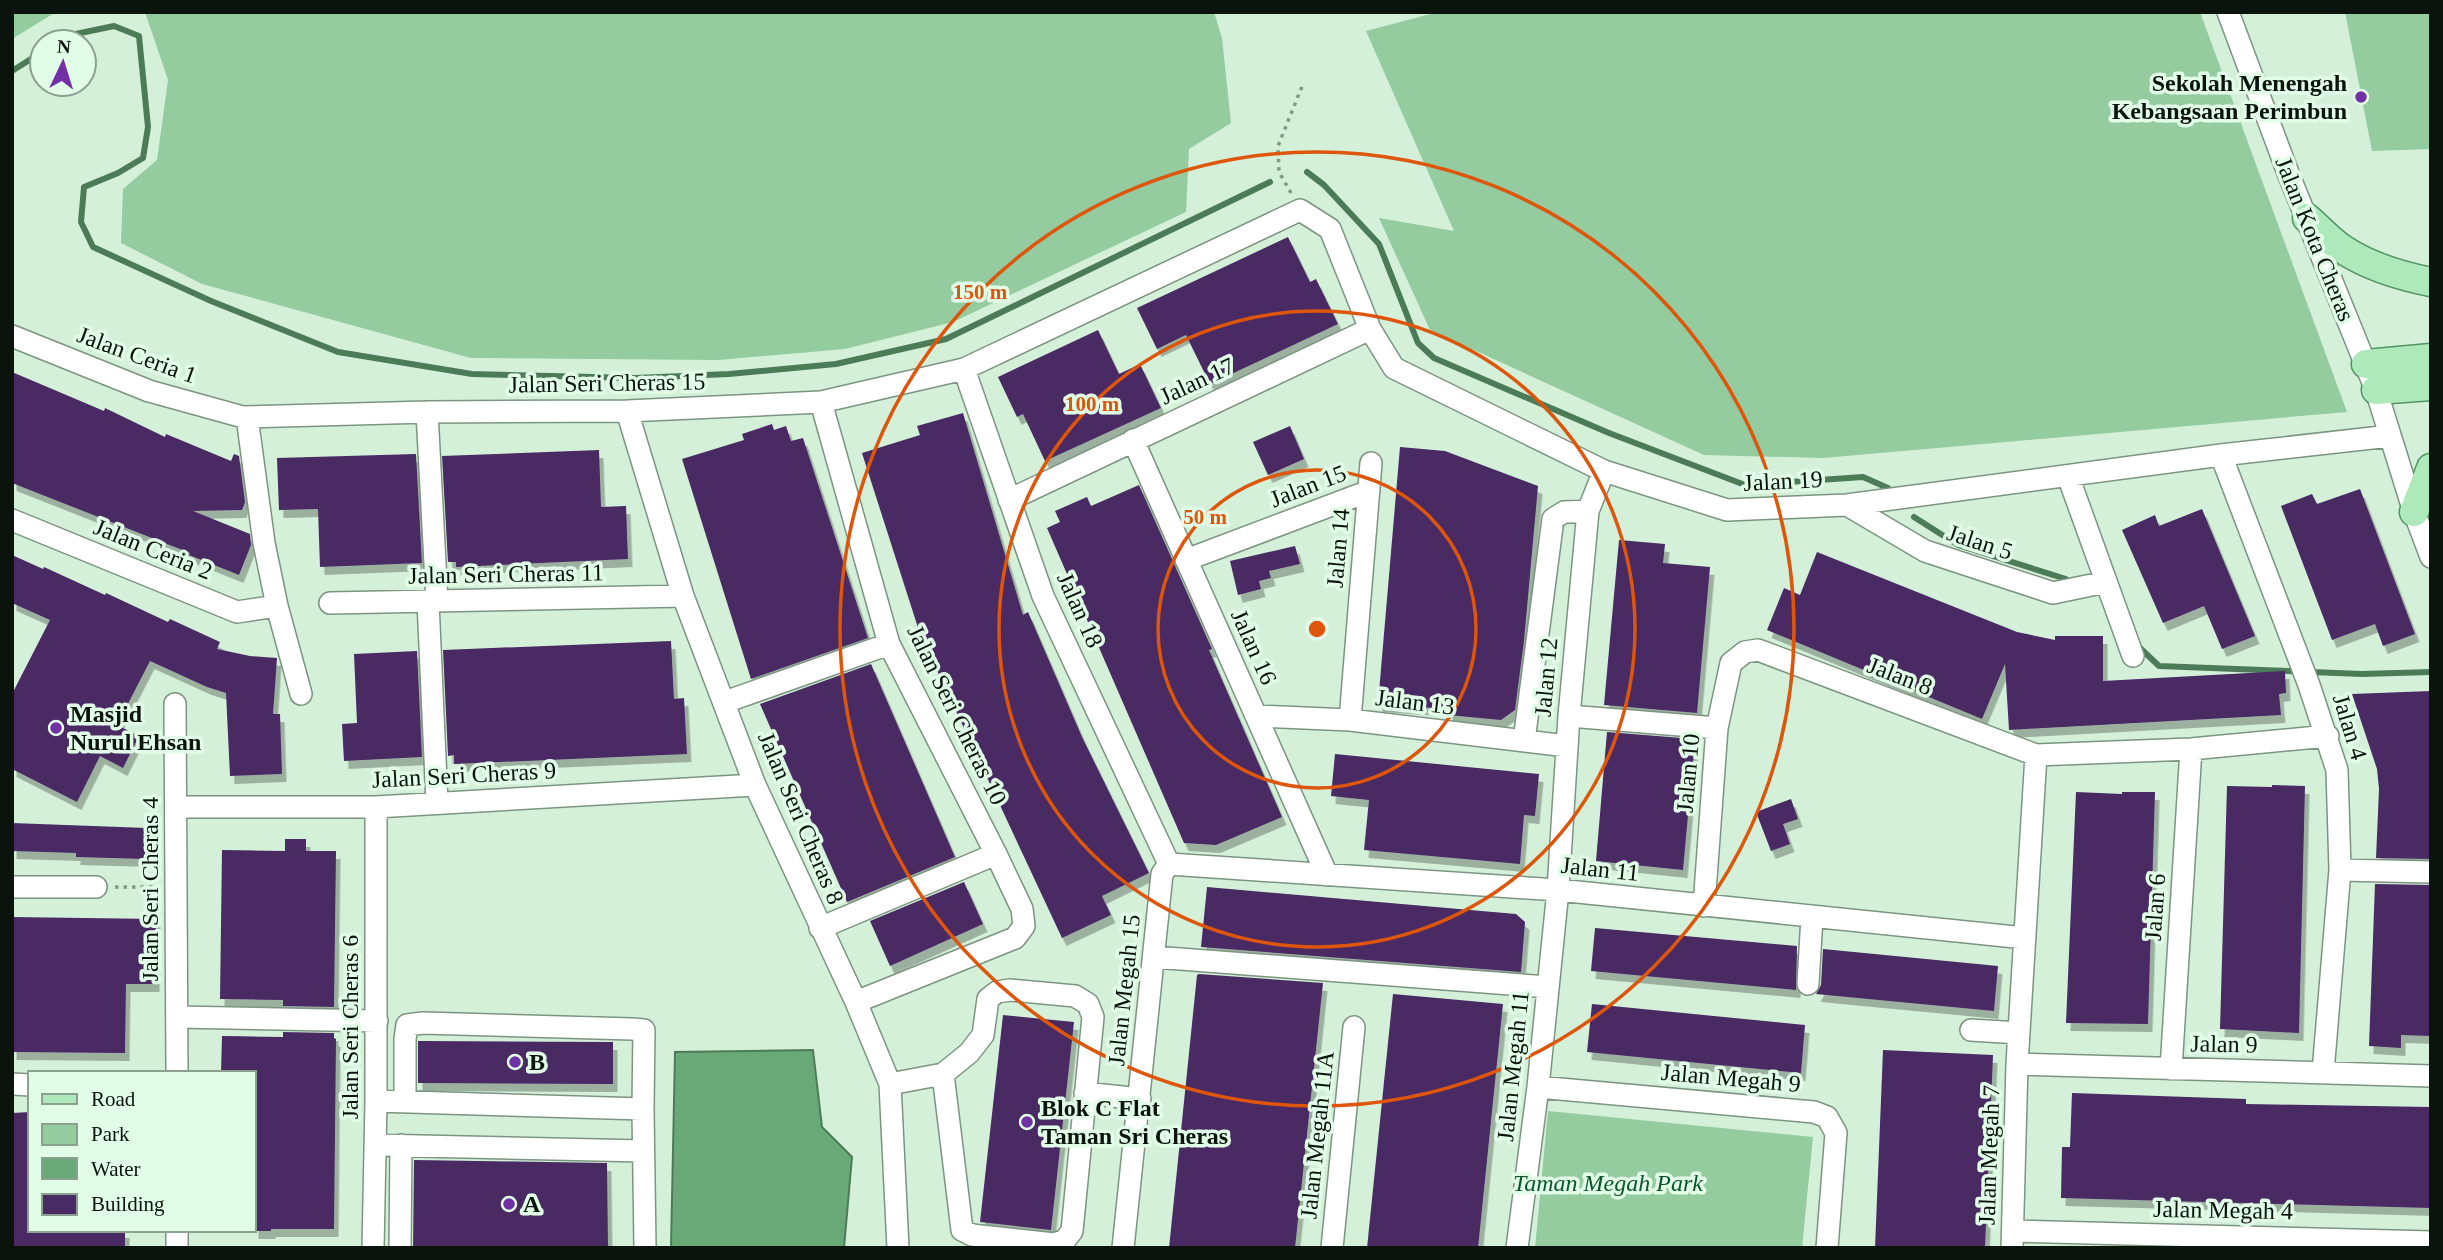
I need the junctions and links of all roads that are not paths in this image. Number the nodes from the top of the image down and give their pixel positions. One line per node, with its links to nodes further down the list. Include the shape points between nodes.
1 (2228, 12): 2 (street, Jalan Kota Cheras)
2 (2307, 218): 3 (main road, via 2342,250); 8 (street, Jalan Kota Cheras)
3 (2431, 282)
4 (1370, 329): 7 (street, Jalan 19, via 1330,229 1300,210); 15 (street, Jalan 17); 19 (street, Jalan 19, via 1394,368)
5 (12, 336): 13 (street, Jalan Ceria 1, via 149,391)
6 (2431, 358): 8 (main road)
7 (964, 369): 10 (street, Jalan Seri Cheras 15); 22 (street, Jalan 18)
8 (2371, 377): 9 (main road); 14 (street, Jalan Kota Cheras)
9 (2431, 386)
10 (821, 402): 11 (street, Jalan Seri Cheras 15); 34 (street, Jalan Seri Cheras 10)
11 (628, 411): 12 (street, Jalan Seri Cheras 15); 30 (street, Jalan Seri Cheras 8)
12 (427, 412): 13 (street, Jalan Seri Cheras 15); 31 (street)
13 (247, 417): 33 (street)
14 (2390, 436): 16 (street, Jalan 19); 25 (street, Jalan Kota Cheras)
15 (1133, 440): 22 (street, Jalan 17); 28 (street, Jalan 16)
16 (2221, 455): 20 (street, Jalan 19); 44 (street, Jalan 4)
17 (1371, 463): 21 (street, Jalan 14)
18 (2431, 468): 25 (main road)
19 (1604, 471): 23 (street, Jalan 19, via 1727,510); 24 (street, Jalan 12)
20 (2068, 476): 23 (street, Jalan 19); 29 (street)
21 (1369, 491): 28 (street, Jalan 15); 42 (street, Jalan 14)
22 (1009, 500): 54 (street, Jalan 18, via 1043,596)
23 (1847, 505): 29 (street, Jalan 5, via 1925,551 2053,593)
24 (1588, 511): 41 (street, Jalan 12); 45 (street, via 1564,512 1553,519)
25 (2414, 512): 27 (street, Jalan Kota Cheras)
26 (12, 520): 33 (street, Jalan Ceria 2, via 237,612)
27 (2431, 556)
28 (1186, 560): 40 (street, Jalan 16)
29 (2106, 582): 36 (street)
30 (683, 596): 31 (street, Jalan Seri Cheras 11); 38 (street, Jalan Seri Cheras 8)
31 (432, 601): 32 (street, Jalan Seri Cheras 11); 50 (street)
32 (330, 603)
33 (277, 606): 37 (street)
34 (889, 644): 38 (street); 53 (street, Jalan Seri Cheras 10)
35 (1745, 652): 43 (street, Jalan 10, via 1731,663); 48 (street, Jalan 8, via 1758,650)
36 (2133, 656)
37 (301, 694)
38 (725, 702): 49 (street, Jalan Seri Cheras 8)
39 (175, 704): 51 (street, Jalan Seri Cheras 4)
40 (1256, 716): 42 (street, Jalan 13); 57 (street, Jalan 16)
41 (1569, 716): 43 (street); 46 (street, Jalan 12)
42 (1350, 720): 45 (street, Jalan 13)
43 (1717, 728): 61 (street, Jalan 10)
44 (2328, 736): 47 (street, Jalan 8); 55 (street, Jalan 4, via 2337,769)
45 (1524, 741): 46 (street, Jalan 13)
46 (1567, 746): 60 (street, Jalan 12)
47 (2191, 749): 48 (street, Jalan 8); 75 (street, Jalan 6)
48 (2036, 755): 64 (street)
49 (755, 785): 50 (street, Jalan Seri Cheras 9); 63 (street, Jalan Seri Cheras 8)
50 (437, 803): 52 (street, Jalan Seri Cheras 9)
51 (176, 807): 52 (street, Jalan Seri Cheras 9); 69 (street, Jalan Seri Cheras 4)
52 (376, 807): 70 (street, Jalan Seri Cheras 6)
53 (996, 854): 63 (street); 68 (street, Jalan Seri Cheras 10, via 1022,909 1024,926 1015,938)
54 (1169, 864): 57 (street, Jalan 11); 65 (street, Jalan Megah 15, via 1162,874)
55 (2340, 870): 56 (street); 77 (street, Jalan 4)
56 (2431, 872)
57 (1327, 875): 60 (street, Jalan 11)
58 (12, 887): 59 (street)
59 (96, 887)
60 (1558, 890): 61 (street, Jalan 11); 67 (street, Jalan Megah 11)
61 (1704, 906): 62 (street, Jalan 11)
62 (1812, 917): 64 (street, Jalan 11); 66 (street)
63 (820, 928): 68 (street, Jalan Seri Cheras 8)
64 (2025, 938): 73 (street)
65 (1154, 957): 67 (street); 83 (street, Jalan Megah 15)
66 (1808, 984)
67 (1548, 987): 81 (street, Jalan Megah 11)
68 (856, 1002): 80 (street, Jalan Seri Cheras 8)
69 (177, 1017): 70 (street); 76 (street, Jalan Seri Cheras 4)
70 (377, 1021): 84 (street, Jalan Seri Cheras 6)
71 (1354, 1027): 98 (street, Jalan Megah 11A)
72 (1971, 1030): 73 (street)
73 (2019, 1033): 74 (street)
74 (2017, 1064): 75 (street, Jalan 9); 90 (street, Jalan Megah 7)
75 (2171, 1069): 77 (street, Jalan 9)
76 (177, 1071)
77 (2323, 1072): 79 (street, Jalan 9)
78 (943, 1074): 80 (street); 82 (street, via 983,1035 988,999 996,992 1075,996 1088,1004 1093,1017); 82 (street, via 962,1230 972,1235 1054,1244 1065,1240 1072,1231)
79 (2431, 1076)
80 (890, 1084): 96 (street, Jalan Seri Cheras 8)
81 (1538, 1087): 99 (street, Jalan Megah 11); 100 (street, Jalan Megah 9, via 1814,1112 1827,1117 1836,1133)
82 (1085, 1093): 83 (street)
83 (1140, 1099): 97 (street, Jalan Megah 15)
84 (376, 1101): 85 (street); 87 (street, Jalan Seri Cheras 6)
85 (405, 1101): 86 (street); 86 (street, via 407,1025 632,1029 644,1030)
86 (643, 1109): 89 (street)
87 (376, 1145): 88 (street); 93 (street, Jalan Seri Cheras 6)
88 (401, 1145): 89 (street); 94 (street)
89 (643, 1151): 95 (street)
90 (2012, 1239): 92 (street, Jalan Megah 4)
91 (2431, 1241): 92 (street, Jalan Megah 4)
92 (2246, 1242)
93 (373, 1248)
94 (400, 1248)
95 (645, 1248)
96 (898, 1248)
97 (1123, 1248)
98 (1332, 1248)
99 (1517, 1248)
100 (1827, 1248)

